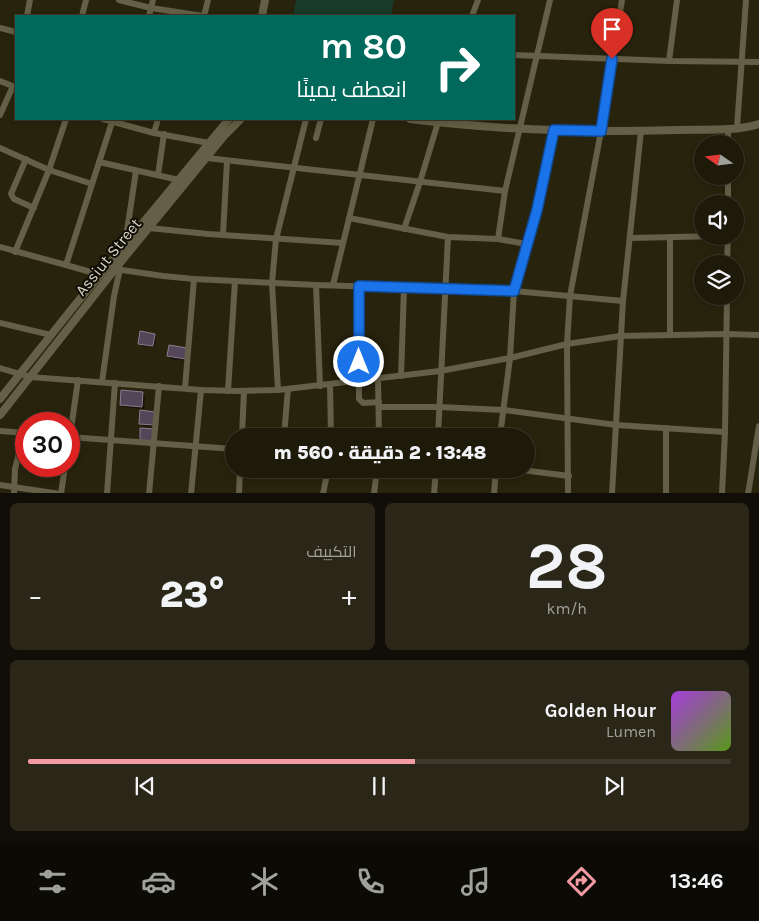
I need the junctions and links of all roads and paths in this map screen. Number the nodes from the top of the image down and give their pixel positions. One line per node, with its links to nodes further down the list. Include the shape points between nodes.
1 (30, 0): 13 (street)
2 (86, 0): 14 (street)
3 (119, 0): 12 (street)
4 (154, 0): 12 (street)
5 (208, 0): 17 (street)
6 (264, 0): 18 (street)
7 (478, 0): 19 (street)
8 (550, 0): 23 (street)
9 (622, 0): 24 (street)
10 (677, 0): 25 (street)
11 (746, 0): 26 (street)
12 (151, 8): 15 (street); 16 (street)
13 (27, 15)
14 (82, 15)
15 (149, 15)
16 (197, 15)
17 (204, 15)
18 (262, 15)
19 (472, 15)
20 (0, 28): 21 (street)
21 (15, 32)
22 (515, 55): 23 (street)
23 (537, 57): 24 (street); 42 (street)
24 (612, 59): 25 (street); 45 (street)
25 (669, 61): 26 (street)
26 (742, 62): 27 (street); 41 (street)
27 (759, 62)
28 (0, 80): 29 (street)
29 (15, 87): 30 (street)
30 (0, 115)
31 (66, 120): 58 (street)
32 (113, 120): 47 (street); 56 (street)
33 (158, 120): 47 (street)
34 (228, 120): 51 (street, Assiut Street)
35 (240, 120): 53 (street, Assiut Street)
36 (306, 120): 57 (street)
37 (321, 120): 50 (street)
38 (373, 120): 60 (street)
39 (438, 120): 42 (street); 63 (street)
40 (759, 124): 41 (street)
41 (737, 128): 43 (street)
42 (520, 129): 44 (street); 65 (street)
43 (728, 129): 46 (street); 49 (street)
44 (554, 130): 45 (street); 78 (street, via 537,210)
45 (601, 131): 46 (street); 94 (street)
46 (641, 131): 75 (street)
47 (154, 132): 48 (street)
48 (164, 134): 51 (street); 61 (street)
49 (728, 135)
50 (316, 138)
51 (209, 143): 62 (street, Assiut Street)
52 (0, 148): 54 (street)
53 (207, 158): 55 (street); 68 (street, Assiut Street)
54 (26, 159): 58 (street); 66 (street, via 12,194 14,199)
55 (227, 161): 57 (street); 70 (street)
56 (99, 162): 59 (street); 64 (street)
57 (294, 168): 60 (street); 74 (street)
58 (50, 170): 64 (street); 66 (street)
59 (136, 171): 61 (street); 79 (street)
60 (360, 174): 63 (street); 67 (street)
61 (158, 175): 62 (street)
62 (179, 180): 79 (street, Assiut Street)
63 (420, 182): 65 (street); 69 (street)
64 (92, 184): 82 (street)
65 (505, 191): 76 (street)
66 (34, 208): 81 (street)
67 (349, 218): 69 (street); 77 (street)
68 (149, 228): 70 (street); 83 (street, Assiut Street)
69 (404, 229): 71 (street)
70 (223, 235): 74 (street)
71 (448, 237): 76 (street); 92 (street)
72 (670, 237): 73 (street); 75 (street); 100 (street)
73 (694, 237)
74 (276, 238): 77 (street); 87 (street)
75 (630, 238): 95 (street)
76 (498, 239): 78 (street)
77 (343, 243): 89 (street)
78 (526, 244): 93 (street)
79 (125, 245): 84 (street, Assiut Street)
80 (0, 247): 81 (street)
81 (15, 252): 82 (street)
82 (66, 265): 84 (street)
83 (117, 269): 85 (street); 109 (street, Assiut Street); 113 (street)
84 (101, 275): 99 (street, Assiut Street)
85 (194, 279): 86 (street); 118 (street)
86 (235, 281): 87 (street); 122 (street)
87 (272, 283): 88 (street); 121 (street)
88 (316, 285): 89 (street); 117 (street)
89 (333, 285): 90 (street)
90 (359, 286): 91 (street); 112 (street)
91 (404, 288): 92 (street); 108 (street)
92 (446, 289): 93 (street); 106 (street)
93 (514, 291): 94 (street); 104 (street)
94 (570, 296): 95 (street); 103 (street)
95 (623, 302): 102 (street)
96 (727, 305): 98 (street)
97 (0, 323): 99 (street)
98 (726, 334): 100 (street); 101 (street); 142 (street)
99 (51, 335): 107 (street, Assiut Street)
100 (670, 335): 102 (street)
101 (759, 335)
102 (620, 336): 103 (street); 131 (street)
103 (567, 344): 104 (street); 130 (street)
104 (510, 358): 106 (street); 127 (street)
105 (0, 368): 107 (street)
106 (440, 371): 108 (street); 126 (street)
107 (20, 373): 109 (street); 124 (street, Assiut Street)
108 (401, 376): 110 (street)
109 (30, 377): 111 (street); 129 (street, Assiut Street)
110 (378, 379): 112 (street); 125 (street)
111 (78, 380): 113 (street); 128 (street)
112 (359, 381): 115 (street); 125 (street, via 359,401)
113 (102, 382): 114 (street)
114 (115, 383): 116 (street); 144 (street)
115 (330, 385): 117 (street); 135 (street)
116 (159, 386): 118 (street); 145 (street)
117 (320, 386): 119 (street)
118 (185, 388): 120 (street)
119 (288, 389): 121 (street); 134 (street)
120 (202, 390): 122 (street); 146 (street)
121 (278, 390): 123 (street)
122 (228, 391): 123 (street)
123 (244, 391): 133 (street)
124 (0, 399)
125 (379, 405): 126 (street); 136 (street)
126 (439, 407): 127 (street); 137 (street)
127 (504, 410): 130 (street); 138 (street)
128 (73, 412)
129 (0, 415)
130 (568, 419): 131 (street); 151 (street)
131 (616, 425): 139 (street); 171 (street)
132 (759, 426): 149 (street)
133 (242, 428)
134 (285, 428)
135 (331, 428)
136 (378, 428)
137 (438, 428)
138 (501, 428)
139 (666, 428): 142 (street); 172 (street)
140 (0, 431): 141 (street)
141 (15, 432)
142 (725, 432): 173 (street)
143 (80, 440): 144 (street)
144 (111, 441): 145 (street); 162 (street)
145 (155, 444): 146 (street); 163 (street)
146 (197, 448): 147 (street); 164 (street)
147 (225, 449)
148 (15, 469): 159 (street)
149 (756, 469): 174 (street)
150 (535, 472): 151 (street)
151 (569, 476): 170 (street)
152 (63, 477): 161 (street)
153 (240, 478): 165 (street)
154 (326, 478): 166 (street)
155 (376, 478): 167 (street)
156 (435, 478): 168 (street)
157 (495, 478): 169 (street)
158 (0, 485): 159 (street)
159 (14, 490): 160 (street)
160 (48, 493)
161 (60, 493)
162 (107, 493)
163 (149, 493)
164 (191, 493)
165 (239, 493)
166 (323, 493)
167 (374, 493)
168 (434, 493)
169 (494, 493)
170 (568, 493)
171 (612, 493)
172 (666, 493)
173 (722, 493)
174 (748, 493)

